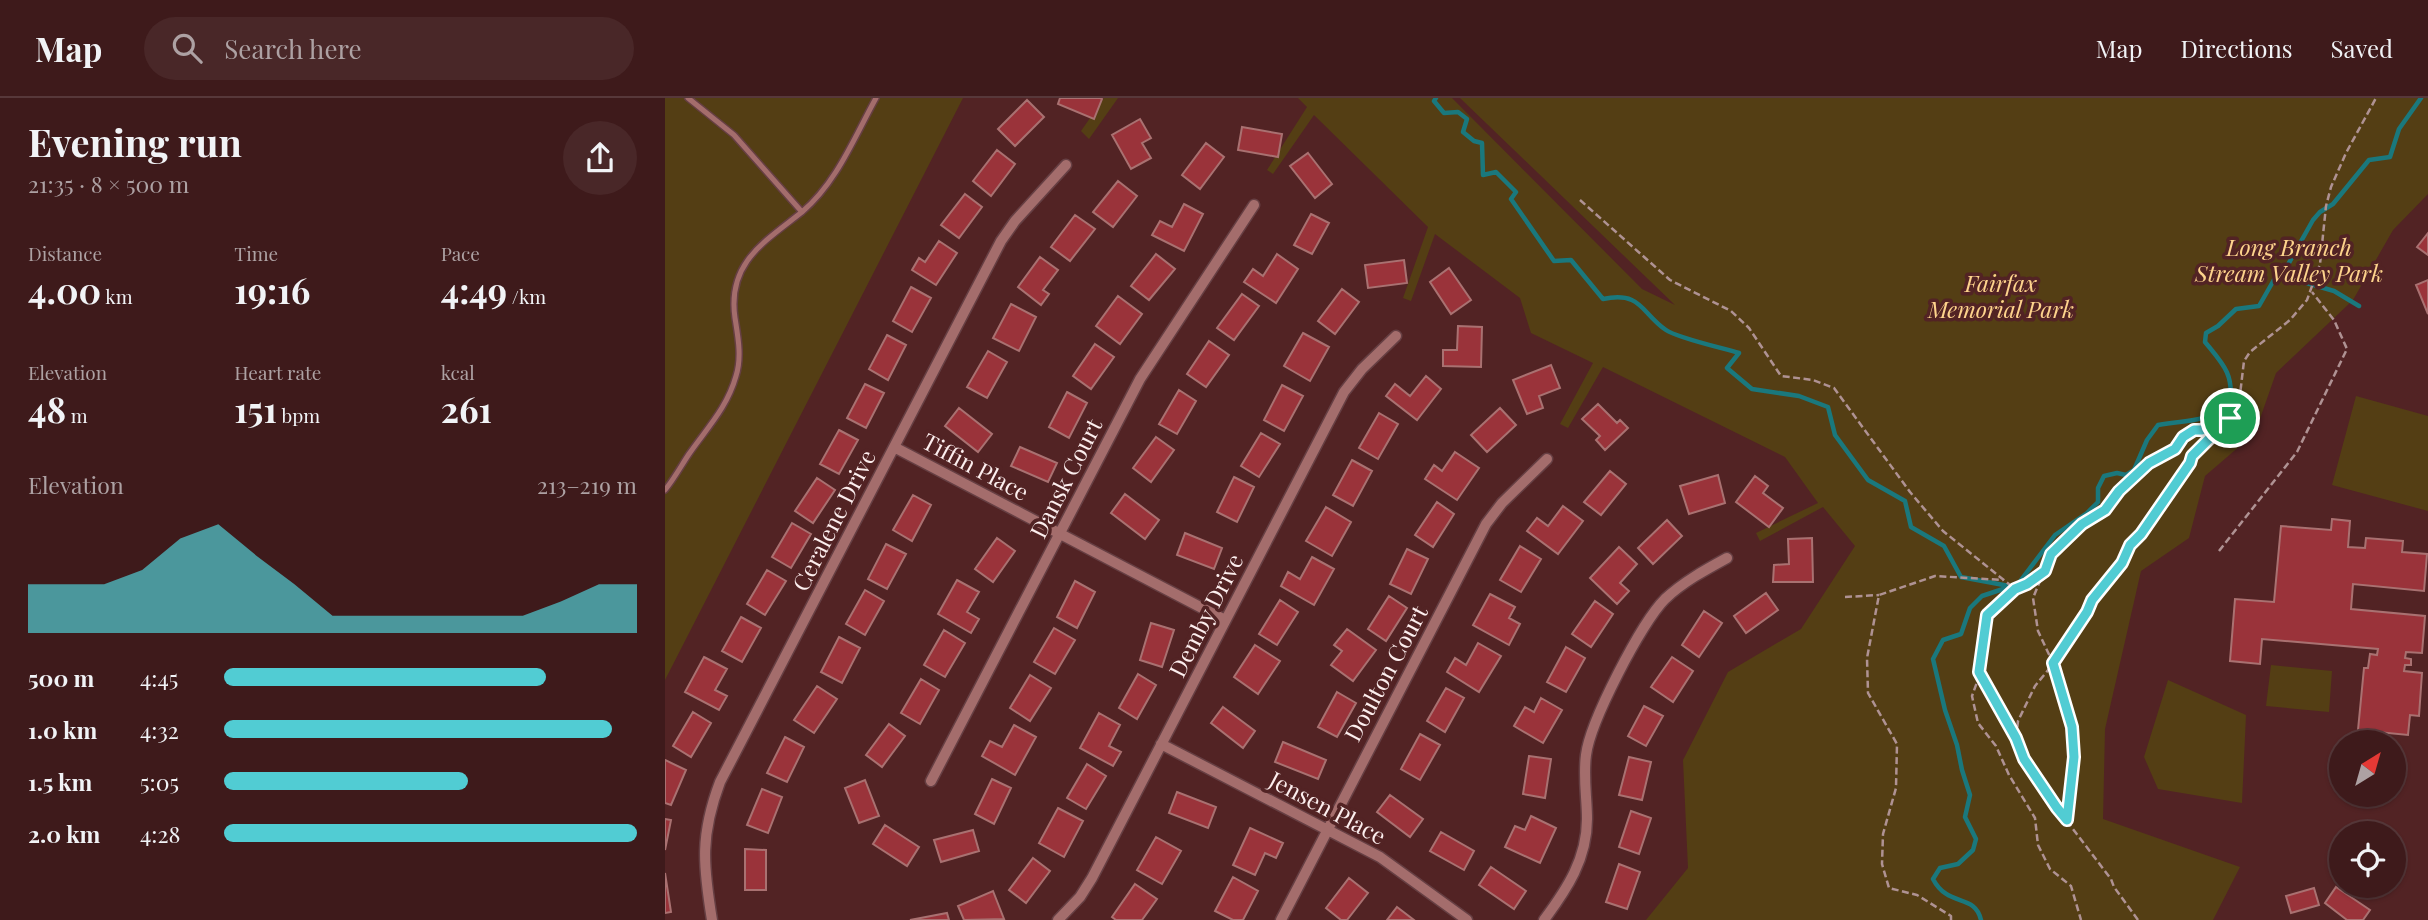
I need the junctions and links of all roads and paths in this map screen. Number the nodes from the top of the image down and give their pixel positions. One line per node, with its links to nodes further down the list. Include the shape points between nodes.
1 (688, 98): 7 (lane, via 734,135)
2 (876, 98): 7 (lane, via 836,174)
3 (2376, 98): 8 (path, via 2331,187 2320,264)
4 (1066, 165): 11 (street, Ceralene Drive, via 1001,241)
5 (1580, 200): 18 (path, via 1670,280 1731,311 1749,328 1781,376 1834,388 1943,531)
6 (1254, 205): 14 (street, Dansk Court, via 1140,379)
7 (802, 212): 13 (lane, via 743,265 733,298 740,348 737,374 720,414)
8 (2311, 291): 10 (path, via 2300,311 2244,361 2239,403); 15 (path, via 2334,320 2347,349 2297,452)
9 (1396, 336): 22 (street, Demby Drive, via 1344,392)
10 (2230, 418): 17 (path, via 2194,430 2175,449 2149,463 2105,510 2082,524 2051,554); 23 (path, via 2192,456)
11 (894, 447): 14 (street, Tiffin Place); 30 (street, Ceralene Drive, via 720,782 705,834)
12 (1547, 459): 29 (street, Doulton Court, via 1486,524)
13 (665, 490)
14 (1060, 534): 22 (street, Tiffin Place); 27 (street, Dansk Court)
15 (2219, 551)
16 (1727, 558): 34 (street, via 1674,591 1655,611 1602,707 1586,754 1584,848 1572,879)
17 (2045, 571): 19 (path); 23 (path, via 2032,598 2038,631)
18 (2003, 580): 19 (path); 20 (path, via 1935,576)
19 (2015, 589): 24 (path, via 1987,615)
20 (1879, 595): 21 (path); 35 (path, via 1867,658 1868,693 1897,744 1896,788 1883,834 1882,864 1889,888 1917,895)
21 (1845, 597)
22 (1226, 620): 26 (street, Demby Drive)
23 (2053, 663): 25 (path, via 2030,693); 28 (path, via 2072,727 2074,757)
24 (1980, 674): 25 (path); 36 (path, via 1972,696 1978,723 2035,818 2038,845 2050,869 2071,886)
25 (2016, 738): 28 (path, via 2024,759)
26 (1161, 744): 29 (street, Jensen Place); 31 (street, Demby Drive, via 1092,878)
27 (931, 781)
28 (2067, 820): 37 (path)
29 (1327, 830): 32 (street, Doulton Court); 33 (street, Jensen Place, via 1396,867)
30 (712, 920)
31 (1058, 920)
32 (1281, 920)
33 (1467, 920)
34 (1544, 920)
35 (1951, 920)
36 (2081, 920)
37 (2138, 920)

